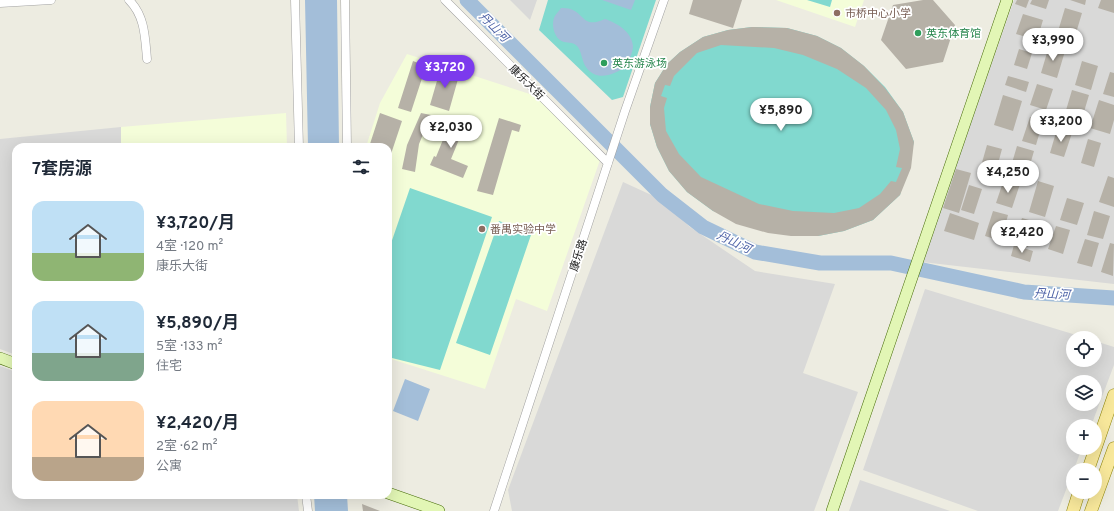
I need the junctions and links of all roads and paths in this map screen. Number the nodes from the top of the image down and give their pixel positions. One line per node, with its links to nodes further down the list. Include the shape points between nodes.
1 (51, 0): 8 (street)
2 (129, 0): 9 (street, via 137,7 145,29)
3 (295, 0): 10 (street)
4 (345, 0): 11 (street)
5 (446, 0): 12 (street, 康乐大街)
6 (664, 0): 12 (street, 康乐路)
7 (1007, 0): 24 (street)
8 (0, 3)
9 (147, 59)
10 (299, 143)
11 (347, 143)
12 (608, 163): 23 (street, 康乐路)
13 (0, 358): 14 (street)
14 (12, 362)
15 (1114, 394): 17 (main road)
16 (1114, 448): 26 (main road)
17 (1090, 463)
18 (392, 494): 22 (street)
19 (306, 499): 21 (street)
20 (1077, 499): 25 (main road)
21 (308, 511)
22 (439, 511)
23 (494, 511)
24 (832, 511)
25 (1073, 511)
26 (1091, 511)

